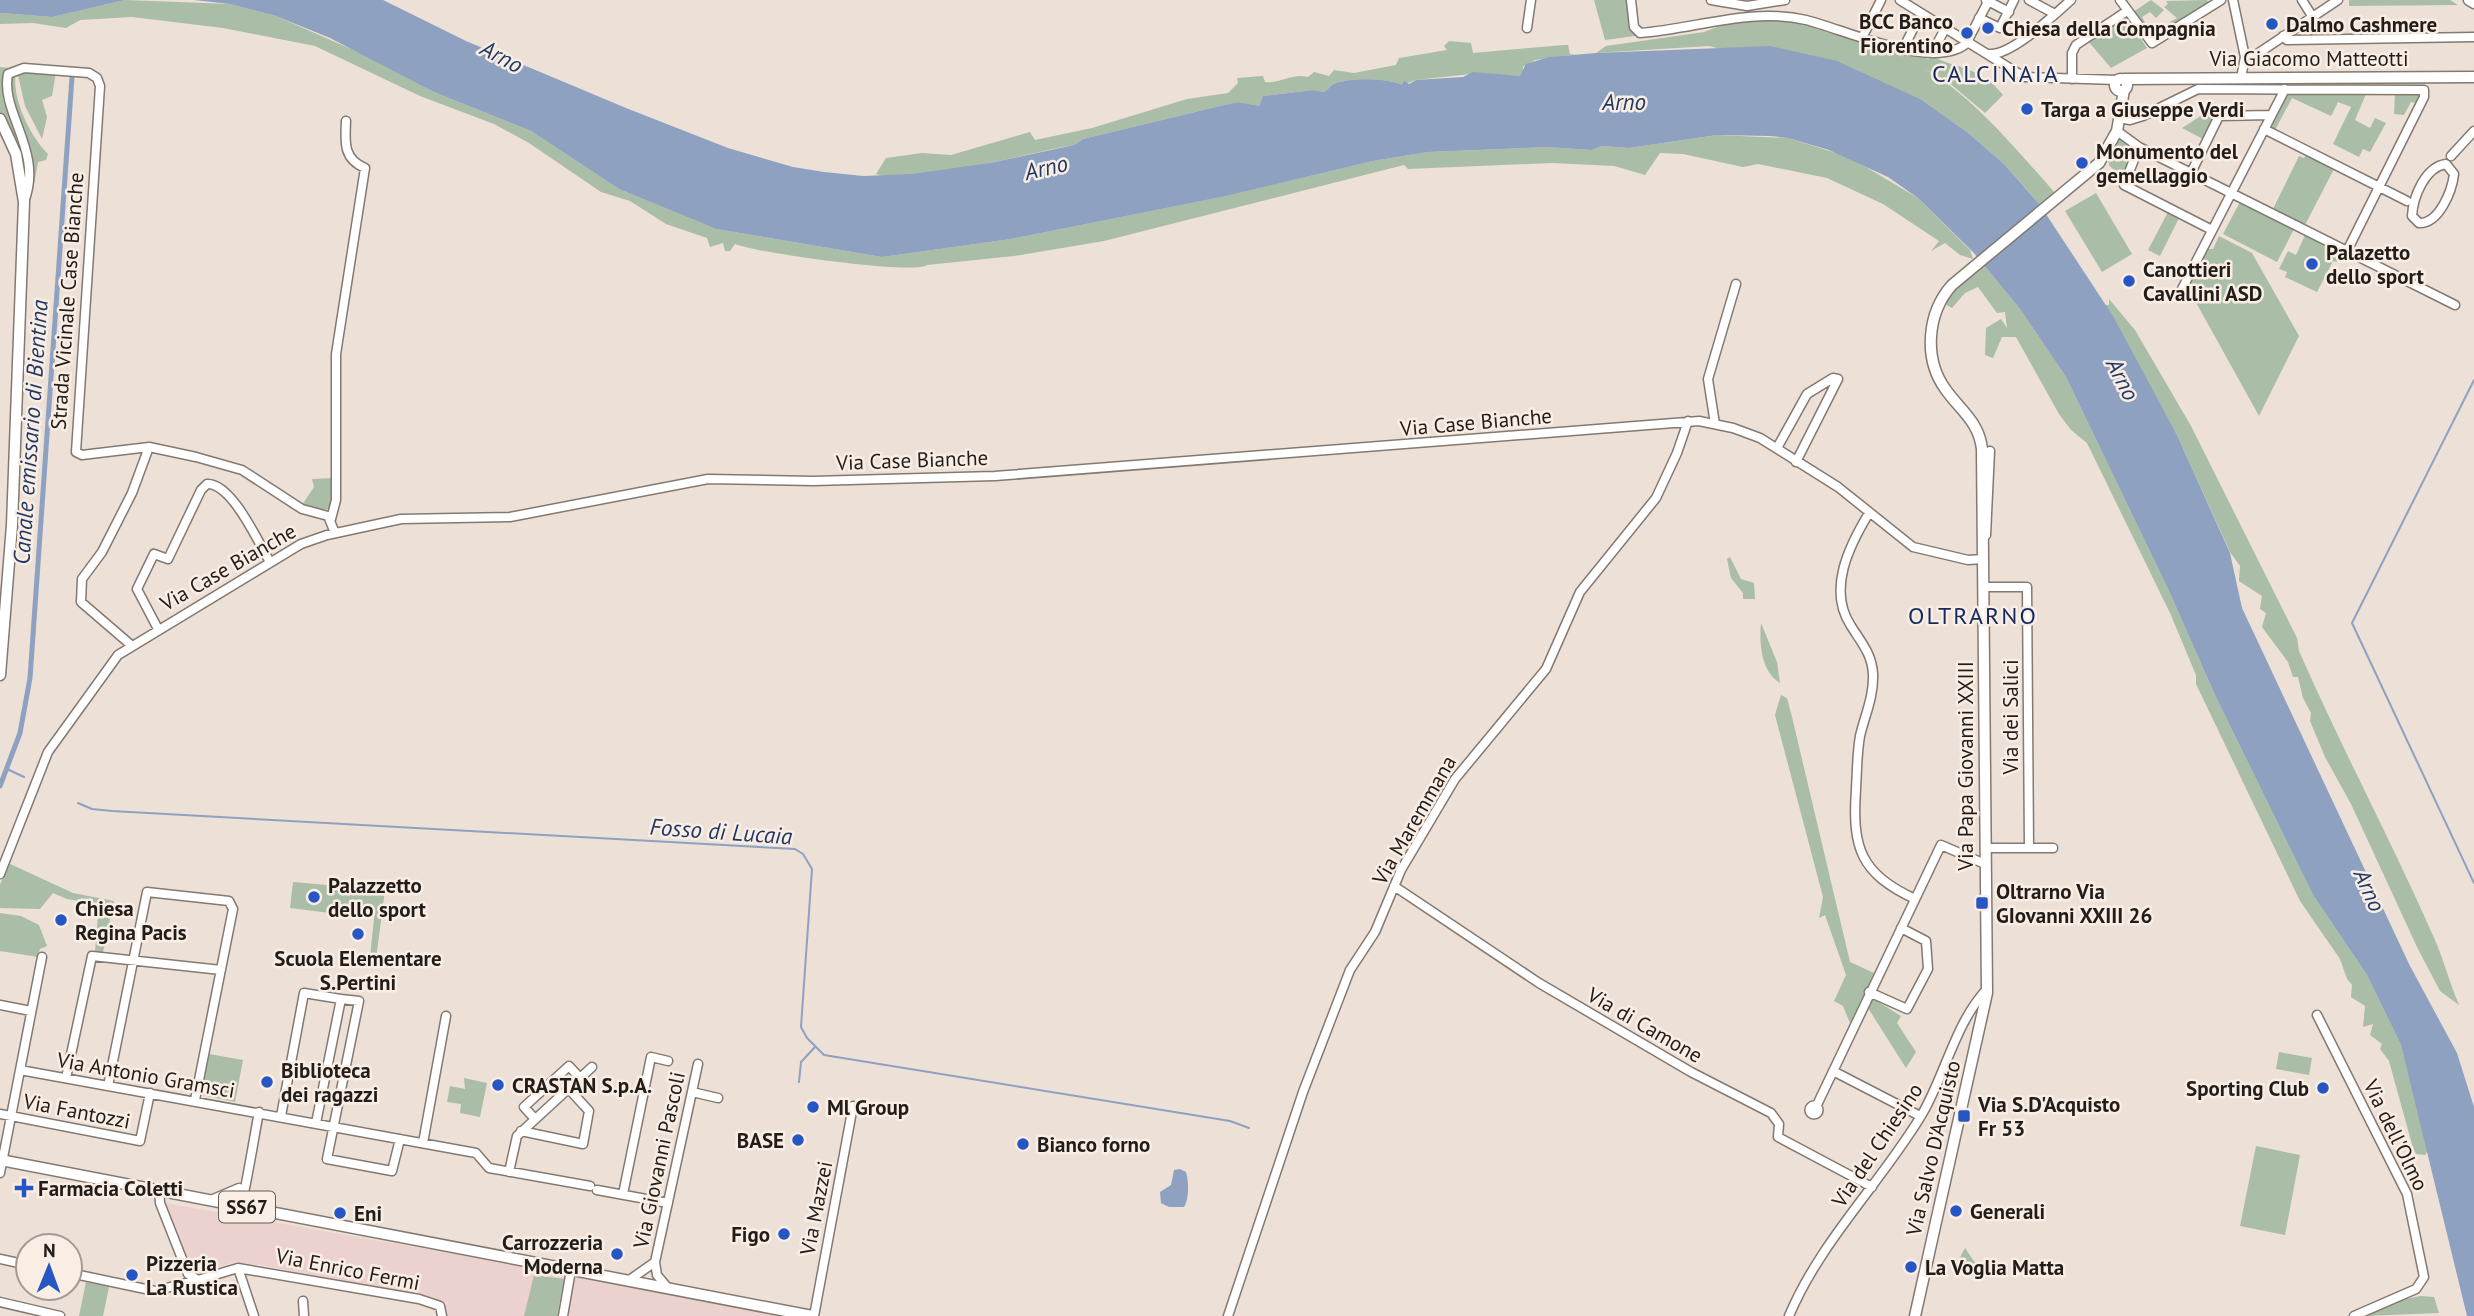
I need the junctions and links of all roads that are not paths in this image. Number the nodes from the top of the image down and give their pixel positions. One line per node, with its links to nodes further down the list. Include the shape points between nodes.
1 (1531, 0): 27 (street)
2 (1631, 0): 25 (street, via 1638,32)
3 (1711, 0): 18 (street)
4 (1786, 0): 18 (street)
5 (1881, 0): 30 (street)
6 (1900, 0): 23 (street)
7 (1988, 0): 19 (street); 24 (street)
8 (2014, 0): 19 (street)
9 (2071, 0): 21 (street)
10 (2120, 0): 20 (street)
11 (2221, 0): 20 (street, via 2152,43)
12 (2233, 0): 36 (street)
13 (2302, 0): 22 (street)
14 (2338, 0): 22 (street)
15 (2469, 0): 17 (main road)
16 (2036, 1): 21 (street)
17 (2474, 3)
18 (1747, 6): 25 (street)
19 (2009, 12): 24 (street, via 2000,28)
20 (2127, 12): 40 (street, via 2074,48)
21 (2055, 14): 33 (street)
22 (2312, 16): 28 (street)
23 (1919, 17): 26 (street); 32 (street)
24 (1979, 18): 31 (street)
25 (1720, 22): 30 (street, via 1750,16 1790,18)
26 (1946, 27): 31 (street); 34 (street)
27 (1527, 29)
28 (2283, 36): 29 (street, via 2287,40); 36 (street)
29 (2474, 37)
30 (1862, 38): 32 (street)
31 (1969, 40): 34 (street, via 1946,54); 35 (street)
32 (1904, 47): 34 (street)
33 (2011, 47): 35 (street); 37 (street, via 2007,61)
34 (1932, 53)
35 (1990, 54): 37 (street)
36 (2245, 62): 39 (street)
37 (2018, 73): 40 (street, via 2026,78)
38 (2474, 77): 39 (main road, Via Giacomo Matteotti)
39 (2241, 78): 41 (main road, Via Giacomo Matteotti, via 2144,79)
40 (2072, 79): 41 (street)
41 (2120, 85): 43 (main road, Via Papa Giovanni XXIII)
42 (2285, 89): 43 (street, via 2198,89 2130,120); 44 (street); 55 (street, via 2426,92)
43 (2119, 113): 48 (main road, Via Papa Giovanni XXIII)
44 (2271, 115): 47 (street); 54 (street, via 2218,116)
45 (0, 119): 57 (main road, via 16,154)
46 (346, 121): 71 (street, via 347,154 365,169 336,355 336,500)
47 (2264, 129): 55 (street); 56 (street)
48 (2117, 131): 50 (street); 73 (main road, Via Papa Giovanni XXIII, via 2096,166 1949,288 1933,321 1931,341 1940,380 1974,423 1981,440)
49 (2474, 131): 51 (street)
50 (2139, 147): 54 (street); 59 (street, via 2124,185)
51 (2451, 156): 52 (street); 53 (street)
52 (2442, 164): 53 (street); 58 (street, via 2428,175)
53 (2452, 169): 58 (street, via 2452,184 2434,218 2419,223)
54 (2191, 173): 56 (street)
55 (2379, 186): 58 (street); 60 (street)
56 (2232, 193): 59 (street); 60 (street)
57 (24, 202): 66 (street, Strada Vicinale Case Bianche, via 30,185 29,162 11,111 8,74 24,68 82,71 97,78 75,447 82,455); 81 (main road, via 9,567)
58 (2410, 205)
59 (2212, 230): 62 (street)
60 (2347, 251): 63 (street)
61 (1736, 284): 65 (street, via 1708,379)
62 (2182, 289)
63 (2455, 305)
64 (1688, 421): 65 (street, Via Case Bianche); 72 (street, Via Case Bianche, via 1005,475 712,479 510,517 411,518); 87 (street, Via Maremmana, via 1656,498 1580,592 1537,682 1454,779)
65 (1715, 424): 67 (street, Via Case Bianche, via 1745,431)
66 (149, 447): 71 (street, via 237,468 302,509); 80 (street, via 130,498 80,588 80,602)
67 (1777, 449): 69 (street, Via Case Bianche); 69 (street, via 1807,394 1838,379)
68 (1990, 451): 73 (street, Via Papa Giovanni XXIII)
69 (1796, 462): 70 (street, Via Case Bianche, via 1838,487)
70 (1869, 513): 74 (street, Via Case Bianche, via 1913,547); 88 (street, via 1844,566 1840,588 1846,618 1863,643 1873,674 1859,748 1856,836 1862,856 1878,878)
71 (331, 519): 72 (street)
72 (335, 533): 76 (street, Via Case Bianche)
73 (1983, 552): 74 (street, Via Case Bianche); 75 (street, Via Case Bianche); 77 (main road, Via Papa Giovanni XXIII)
74 (1955, 556): 75 (street, Via Case Bianche)
75 (1968, 560): 77 (street, Via Case Bianche)
76 (270, 562): 79 (street, Via Case Bianche); 79 (street, via 230,496 213,484 201,490 168,559 154,554 136,589)
77 (1983, 573): 78 (main road, Via Papa Giovanni XXIII)
78 (1984, 587): 82 (main road, Via Papa Giovanni XXIII); 83 (street, Via dei Salici, via 2027,587)
79 (158, 629): 80 (street, Via Case Bianche)
80 (131, 645): 86 (street, Via Case Bianche, via 104,671 54,741)
81 (0, 675)
82 (1985, 848): 83 (street); 85 (main road, Via Papa Giovanni XXIII)
83 (2029, 848): 84 (street)
84 (2053, 848)
85 (1984, 864): 88 (street, via 1942,845); 93 (main road, Via Papa Giovanni XXIII)
86 (0, 874)
87 (1394, 887): 129 (street, Via di Camone, via 1539,983 1771,1114 1778,1122 1778,1137); 153 (street, Via Maremmana, via 1350,972 1303,1092)
88 (1914, 899): 89 (street)
89 (1901, 928): 94 (street); 94 (street, via 1926,942 1927,971 1908,1009)
90 (42, 957): 97 (street)
91 (134, 958): 92 (street); 92 (street, via 147,892 229,901 233,909); 106 (street, via 94,955 88,965); 107 (street)
92 (221, 970): 112 (street)
93 (1987, 989): 119 (street, Via del Chiesino); 155 (main road, Via Salvo D'Acquisto)
94 (1869, 992): 104 (street)
95 (341, 999): 118 (street, via 304,993); 121 (street); 122 (street, via 359,1001)
96 (0, 1005): 97 (street)
97 (31, 1011): 103 (street)
98 (2317, 1015): 156 (street, Via dell'Olmo, via 2407,1194 2424,1277 2416,1289)
99 (446, 1016): 125 (street)
100 (668, 1060): 132 (street, via 651,1057)
101 (698, 1064): 109 (street, Via Giovanni Pascoli)
102 (592, 1067): 105 (street)
103 (20, 1070): 106 (street, Via Antonio Gramsci); 117 (street)
104 (1833, 1071): 114 (street); 119 (street)
105 (580, 1078): 108 (street); 120 (street, via 569,1066 524,1107)
106 (66, 1079): 107 (street, Via Antonio Gramsci)
107 (108, 1086): 110 (street, Via Antonio Gramsci)
108 (568, 1088): 120 (street); 123 (street, via 589,1111 583,1144)
109 (692, 1092): 111 (street); 134 (street, Via Giovanni Pascoli)
110 (150, 1093): 112 (street, Via Antonio Gramsci); 117 (street, Via Fantozzi, via 140,1141)
111 (718, 1098)
112 (195, 1100): 115 (street, Via Antonio Gramsci)
113 (853, 1106): 152 (street, Via Mazzei)
114 (1816, 1107)
115 (258, 1112): 118 (street, Via Antonio Gramsci); 131 (street)
116 (0, 1114): 117 (street, Via Fantozzi)
117 (11, 1116): 126 (street)
118 (281, 1116): 121 (street, Via Antonio Gramsci)
119 (1920, 1116): 129 (street, Via del Chiesino)
120 (534, 1119): 123 (street)
121 (316, 1123): 122 (street, Via Antonio Gramsci)
122 (335, 1126): 124 (street, Via Antonio Gramsci); 124 (street, via 327,1158 384,1170 394,1168)
123 (521, 1131): 127 (street)
124 (400, 1139): 125 (street, Via Antonio Gramsci)
125 (423, 1143): 127 (street, Via Antonio Gramsci, via 476,1153 488,1168)
126 (1, 1160): 128 (street); 130 (main road, SS67)
127 (509, 1172): 132 (street, Via Antonio Gramsci)
128 (0, 1173)
129 (1872, 1187): 154 (street, Via del Chiesino, via 1807,1276)
130 (159, 1189): 133 (main road, SS67); 141 (street, via 186,1271)
131 (242, 1191): 133 (street); 135 (street); 136 (street)
132 (623, 1194): 134 (street, Via Antonio Gramsci)
133 (212, 1200): 135 (main road, SS67)
134 (668, 1203): 138 (street, Via Giovanni Pascoli)
135 (239, 1205): 136 (main road, SS67)
136 (255, 1208): 139 (main road, SS67)
137 (238, 1268): 141 (street); 148 (street); 150 (street, Via Enrico Fermi, via 419,1299 440,1306)
138 (654, 1268): 142 (street, Via Giovanni Pascoli); 143 (street, Via Giovanni Pascoli); 144 (street, Via Giovanni Pascoli)
139 (571, 1269): 142 (main road, SS67); 151 (street)
140 (84, 1276): 141 (street, via 151,1291)
141 (198, 1280)
142 (628, 1281): 143 (main road, SS67)
143 (649, 1285): 144 (main road, SS67)
144 (669, 1289): 152 (main road, SS67)
145 (303, 1301): 149 (street)
146 (0, 1302): 147 (street)
147 (60, 1316)
148 (254, 1316)
149 (304, 1316)
150 (442, 1316)
151 (563, 1316)
152 (813, 1316)
153 (1228, 1316)
154 (1789, 1316)
155 (1915, 1316)
156 (2354, 1316)

